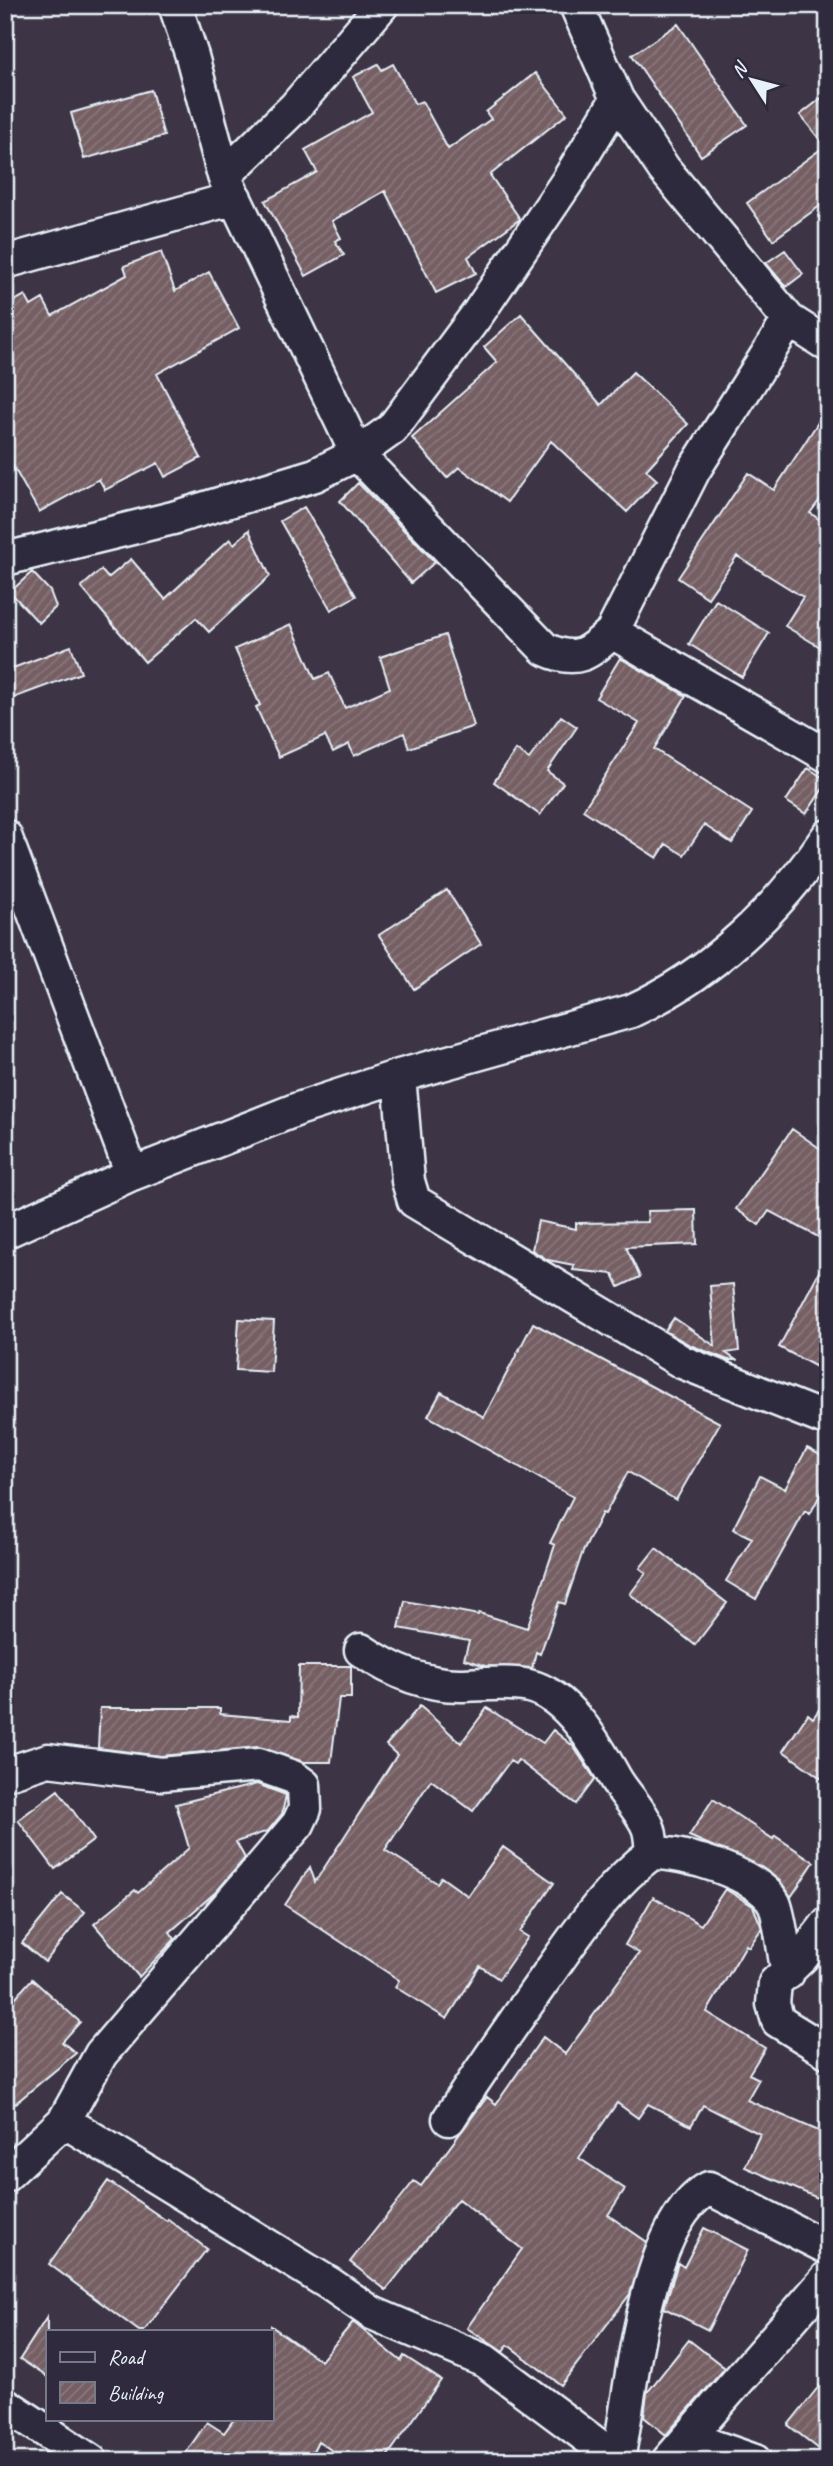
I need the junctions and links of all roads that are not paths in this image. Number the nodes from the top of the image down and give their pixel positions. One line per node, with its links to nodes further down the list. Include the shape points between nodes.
1 (175, 5): 5 (street)
2 (383, 5): 5 (street)
3 (576, 5): 4 (street)
4 (617, 99): 7 (street, via 664,169); 9 (street, via 479,312 391,429)
5 (229, 187): 6 (street); 9 (street)
6 (5, 262)
7 (789, 320): 8 (street); 11 (street, via 694,470)
8 (828, 345)
9 (357, 454): 10 (street, via 315,475 173,518); 11 (street, via 545,649 564,658 590,653)
10 (5, 559)
11 (612, 632): 12 (street)
12 (828, 756)
13 (5, 836): 16 (street)
14 (828, 836): 15 (street, via 775,906 712,961 658,999 631,1011)
15 (399, 1076): 16 (street, via 298,1109); 18 (street, via 408,1181 414,1201 682,1362)
16 (132, 1174): 17 (street)
17 (5, 1232)
18 (828, 1420)
19 (361, 1650): 21 (street, via 387,1668 421,1680 530,1686 550,1695 604,1758 648,1827)
20 (5, 1774): 26 (street, via 48,1760 161,1774 259,1765 304,1785 305,1809 298,1824 101,2053)
21 (652, 1853): 23 (street, via 713,1863 766,1893 776,1906); 25 (street, via 599,1903)
22 (828, 1923): 23 (street)
23 (788, 1973): 24 (street, via 775,1983 773,2004 778,2021)
24 (828, 2052)
25 (449, 2119)
26 (64, 2121): 27 (street); 33 (street, via 372,2313 485,2361)
27 (5, 2176)
28 (828, 2248): 33 (street, via 709,2188 697,2194 684,2210 649,2286)
29 (828, 2277): 31 (street)
30 (5, 2404): 32 (street)
31 (689, 2438): 34 (street); 35 (street)
32 (91, 2461)
33 (618, 2461)
34 (668, 2461)
35 (755, 2461)

